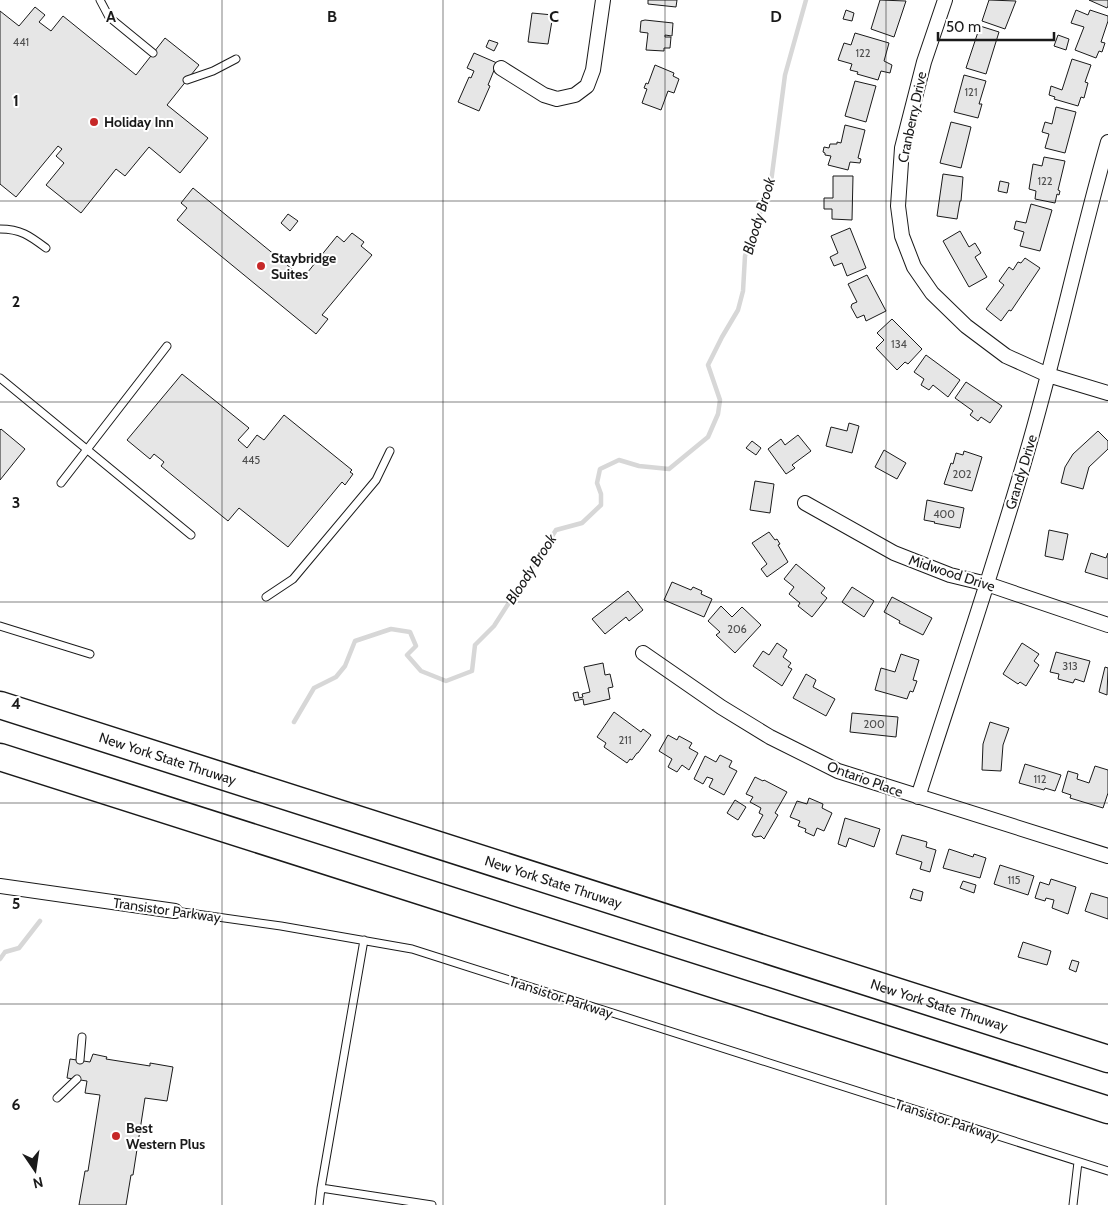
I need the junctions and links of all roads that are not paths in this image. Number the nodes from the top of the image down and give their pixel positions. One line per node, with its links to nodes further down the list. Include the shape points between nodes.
1 (100, 0): 4 (lane, via 110,17)
2 (603, 0): 6 (street, via 592,70 586,86 575,95 557,99 544,95)
3 (944, 0): 12 (street, Cranberry Drive, via 902,148 898,206 902,236 914,268 932,293 966,326 1006,356)
4 (153, 53)
5 (236, 59): 7 (lane)
6 (501, 68)
7 (187, 80)
8 (1108, 142): 12 (street, Grandy Drive)
9 (0, 229): 10 (lane, via 26,233)
10 (46, 248)
11 (167, 346): 15 (lane)
12 (1048, 375): 14 (street, Cranberry Drive); 20 (street, Grandy Drive)
13 (0, 378): 15 (lane)
14 (1108, 393)
15 (87, 450): 17 (lane); 19 (lane)
16 (390, 451): 21 (lane, via 376,480 293,579)
17 (61, 483)
18 (805, 503): 20 (street, Midwood Drive, via 894,553 950,575)
19 (191, 535)
20 (987, 584): 22 (street, Midwood Drive); 28 (street, Grandy Drive)
21 (266, 596)
22 (1108, 625)
23 (0, 626): 24 (lane)
24 (90, 654)
25 (643, 654): 28 (street, Ontario Place, via 770,737 838,771)
26 (0, 705): 35 (highway, New York State Thruway)
27 (0, 757): 38 (highway)
28 (918, 798): 29 (street, Ontario Place)
29 (1108, 856)
30 (0, 886): 31 (street, Transistor Parkway)
31 (175, 911): 32 (lane, Transistor Parkway)
32 (364, 940): 39 (lane, Transistor Parkway, via 412,949); 41 (lane)
33 (82, 1037): 34 (lane)
34 (80, 1060)
35 (1108, 1060)
36 (77, 1079): 37 (lane)
37 (57, 1098)
38 (1108, 1110)
39 (1078, 1162): 40 (lane, Transistor Parkway); 45 (lane)
40 (1108, 1171)
41 (321, 1188): 42 (lane); 43 (lane)
42 (388, 1202): 44 (lane)
43 (319, 1205)
44 (432, 1205)
45 (1073, 1205)

